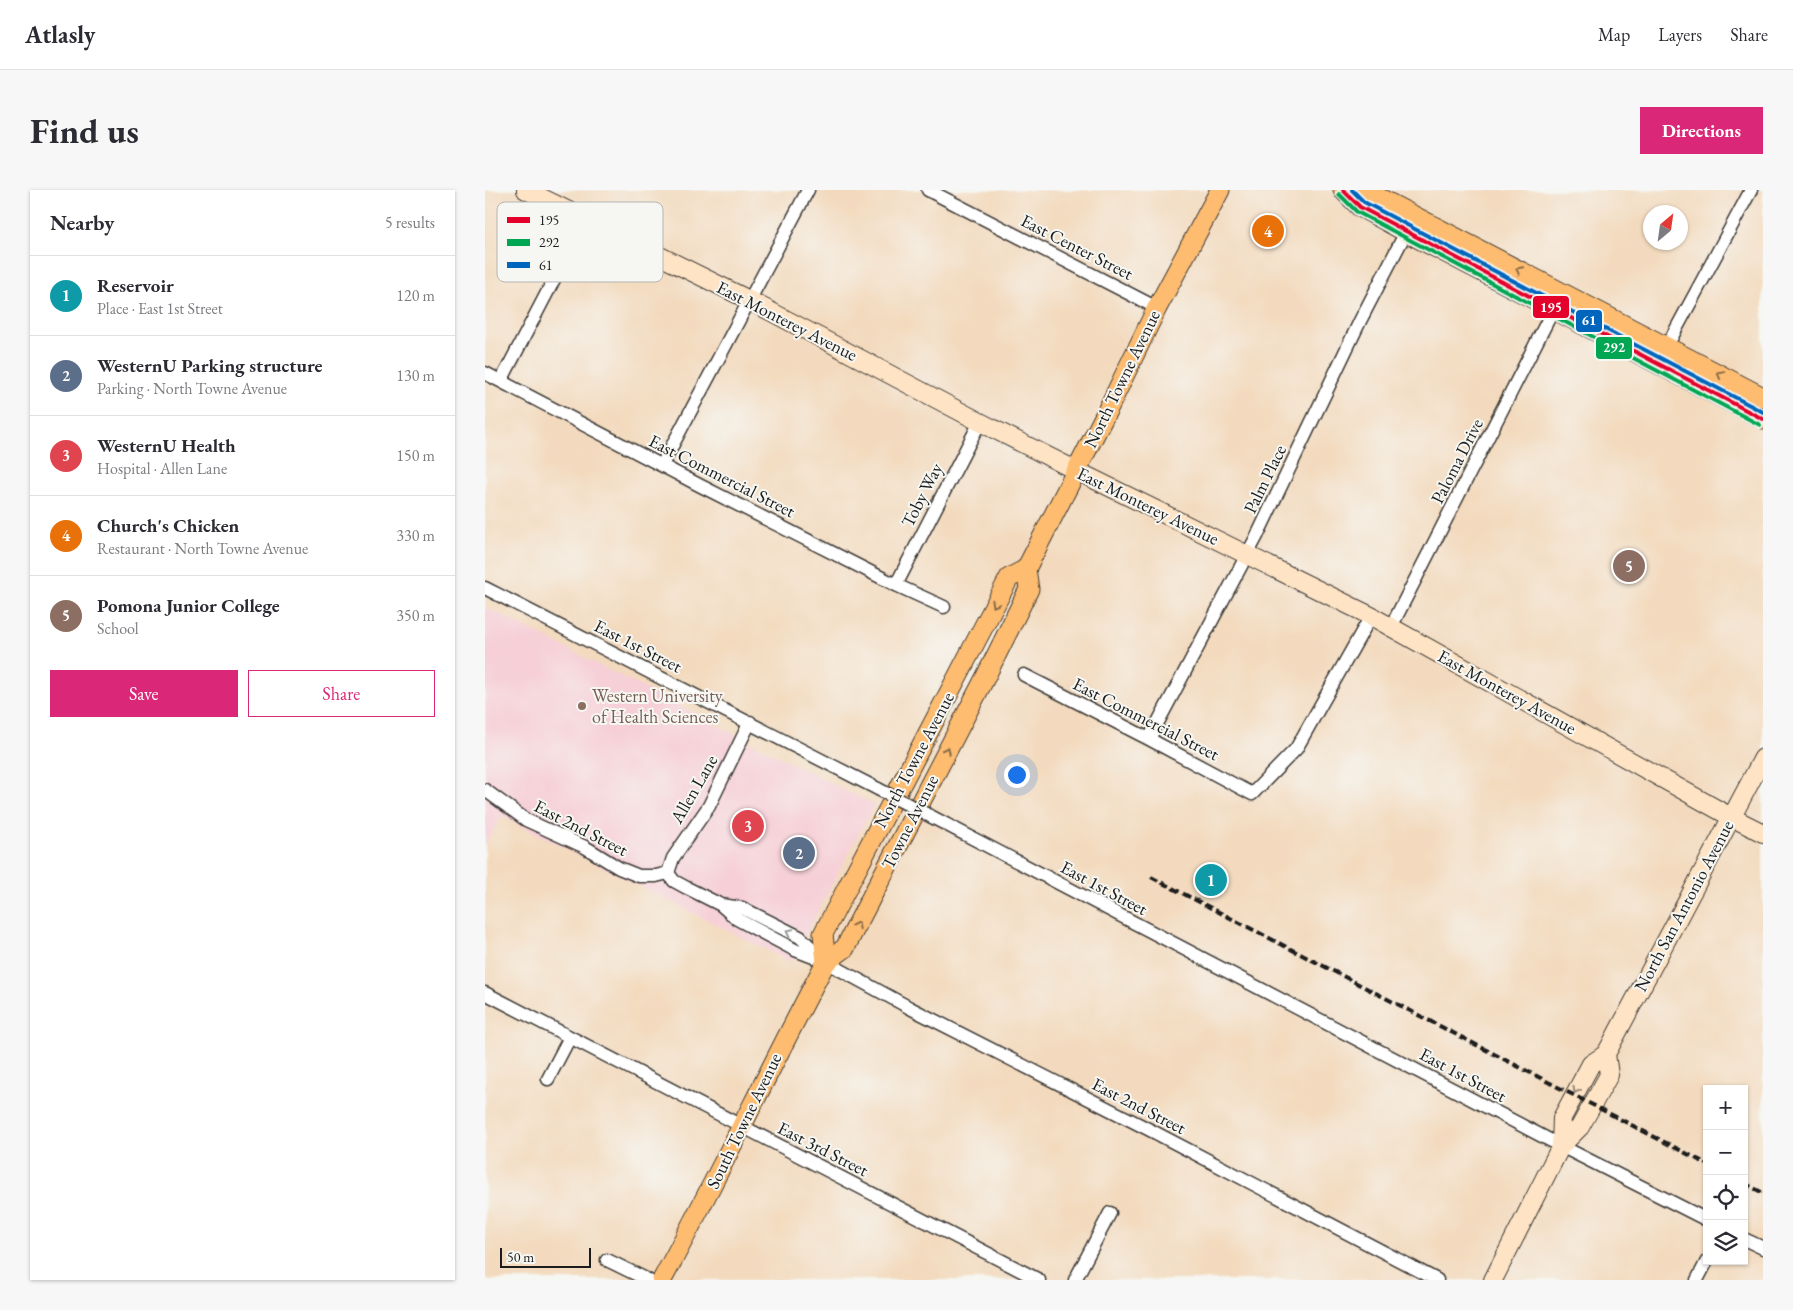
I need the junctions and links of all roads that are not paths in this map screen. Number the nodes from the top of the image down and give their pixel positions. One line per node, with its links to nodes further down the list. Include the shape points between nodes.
1 (526, 190): 8 (street, East Monterey Avenue)
2 (807, 190): 12 (street)
3 (928, 190): 13 (street, East Center Street)
4 (1221, 190): 13 (main road, North Towne Avenue)
5 (1343, 190): 9 (main road, via 1361,207)
6 (1356, 190): 15 (main road, one-way to 6, via 1369,193)
7 (1751, 190): 15 (street)
8 (550, 202)
9 (1406, 232): 14 (main road); 23 (street, Palm Place)
10 (663, 258): 12 (street, East Monterey Avenue)
11 (553, 282): 17 (street)
12 (749, 300): 20 (street, East Monterey Avenue); 21 (street)
13 (1157, 308): 22 (main road, North Towne Avenue)
14 (1553, 310): 19 (main road); 29 (street, Paloma Drive)
15 (1667, 346): 18 (main road, one-way to 15)
16 (485, 373): 17 (street, East Commercial Street)
17 (501, 381): 21 (street, East Commercial Street)
18 (1763, 396)
19 (1763, 419)
20 (980, 422): 22 (street, East Monterey Avenue); 25 (street, Toby Way)
21 (662, 465): 25 (street, East Commercial Street)
22 (1077, 471): 23 (street, East Monterey Avenue); 24 (main road, North Towne Avenue)
23 (1247, 555): 28 (street, East Monterey Avenue); 33 (street, Palm Place)
24 (1026, 569): 31 (main road, North Towne Avenue, via 1029,589); 39 (main road, North Towne Avenue, one-way to 39, via 1009,578 823,934)
25 (896, 585): 27 (street, East Commercial Street)
26 (485, 588): 32 (street, East 1st Street)
27 (943, 608)
28 (1371, 616): 29 (street, East Monterey Avenue); 33 (street, East Commercial Street, via 1296,749 1252,794)
29 (1391, 627): 36 (street, East Monterey Avenue)
30 (1024, 675): 33 (street, East Commercial Street)
31 (986, 676): 39 (main road, Towne Avenue, one-way to 31, via 845,948)
32 (750, 722): 38 (street, Allen Lane, via 709,806 673,858); 44 (street, East 1st Street, bridge)
33 (1149, 739)
34 (1763, 758): 36 (street, North San Antonio Avenue)
35 (485, 790): 38 (street, East 2nd Street, via 526,820 585,847 619,868 639,876)
36 (1731, 817): 37 (street, East Monterey Avenue); 44 (street, North San Antonio Avenue, via 1606,1054 1609,1074 1580,1127)
37 (1763, 833)
38 (668, 873): 39 (street, East 2nd Street, via 674,881 721,905 745,924)
39 (826, 962): 43 (main road, South Towne Avenue); 55 (street, East 2nd Street)
40 (485, 994): 41 (street, East 3rd Street)
41 (570, 1037): 42 (street); 43 (street, East 3rd Street)
42 (548, 1079)
43 (741, 1126): 52 (main road, South Towne Avenue); 53 (street, East 3rd Street)
44 (1561, 1146): 46 (street, East 1st Street); 56 (street, North San Antonio Avenue)
45 (1110, 1213): 54 (street)
46 (1703, 1218)
47 (1748, 1241): 48 (street)
48 (1763, 1248)
49 (607, 1260): 51 (street)
50 (1705, 1265): 57 (street)
51 (649, 1280)
52 (662, 1280)
53 (1039, 1280)
54 (1075, 1280)
55 (1437, 1280)
56 (1493, 1280)
57 (1697, 1280)

